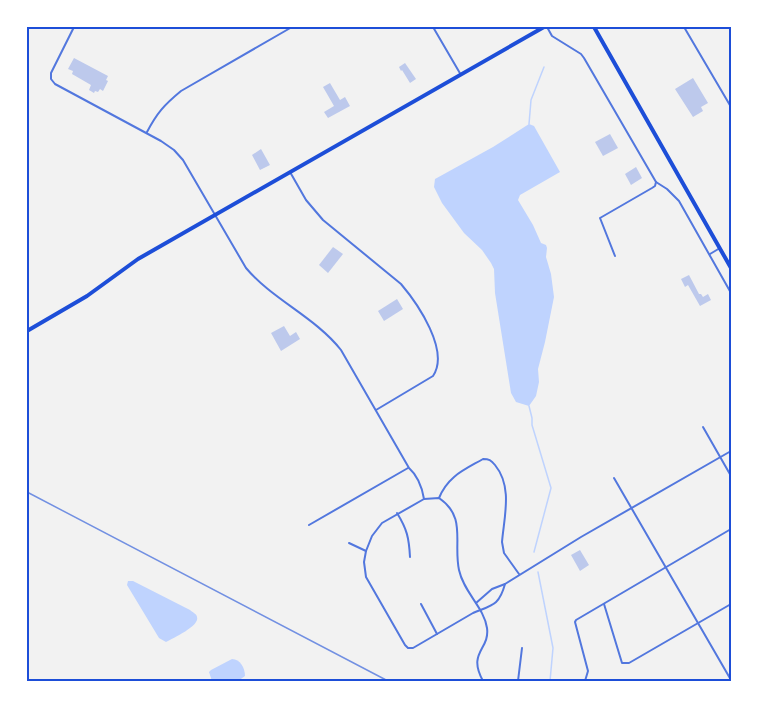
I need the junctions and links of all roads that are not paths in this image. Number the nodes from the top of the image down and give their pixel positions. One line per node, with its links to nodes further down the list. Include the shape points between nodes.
1 (74, 27): 9 (street, via 51,79)
2 (292, 27): 9 (street, via 181,91 156,114)
3 (434, 27): 7 (street)
4 (546, 27): 7 (main road); 11 (street, via 552,36 586,60)
5 (594, 27): 13 (main road)
6 (684, 27): 8 (street)
7 (460, 75): 10 (main road)
8 (731, 107)
9 (147, 132): 12 (street, via 183,160)
10 (290, 172): 12 (main road); 19 (street, via 323,220 410,294 436,340 438,361 433,376)
11 (656, 182): 14 (street, via 679,201); 15 (street, via 600,218)
12 (214, 216): 18 (main road); 19 (street, via 250,273 334,341)
13 (720, 248): 14 (street); 16 (main road)
14 (709, 255): 17 (street)
15 (615, 256)
16 (731, 268)
17 (731, 293)
18 (27, 330)
19 (376, 410): 23 (street)
20 (703, 426): 22 (street)
21 (731, 451): 22 (street)
22 (720, 457): 24 (street); 28 (street)
23 (409, 468): 27 (street); 30 (street)
24 (731, 476)
25 (614, 478): 28 (street)
26 (439, 498): 27 (street); 36 (street, via 449,480 483,459 492,461 501,474 506,493 502,548); 38 (street, via 456,518 459,570)
27 (424, 499): 29 (street)
28 (632, 508): 35 (street); 36 (street)
29 (398, 513): 33 (street, via 376,528); 34 (street, via 409,539)
30 (309, 525)
31 (731, 529): 35 (street)
32 (349, 543): 33 (street)
33 (366, 551): 44 (street, via 366,577 405,645 413,648)
34 (410, 557)
35 (666, 567): 40 (street); 43 (street)
36 (519, 575): 37 (street)
37 (505, 584): 38 (street); 42 (street, via 501,598)
38 (476, 603): 42 (street)
39 (421, 604): 44 (street)
40 (603, 604): 43 (street, via 622,663 629,663); 49 (street, via 576,620 588,671)
41 (731, 604): 43 (street)
42 (480, 610): 44 (street); 47 (street, via 488,632 477,659)
43 (698, 623): 46 (street)
44 (437, 634)
45 (522, 648): 48 (street)
46 (731, 680)
47 (483, 681)
48 (518, 681)
49 (585, 681)

